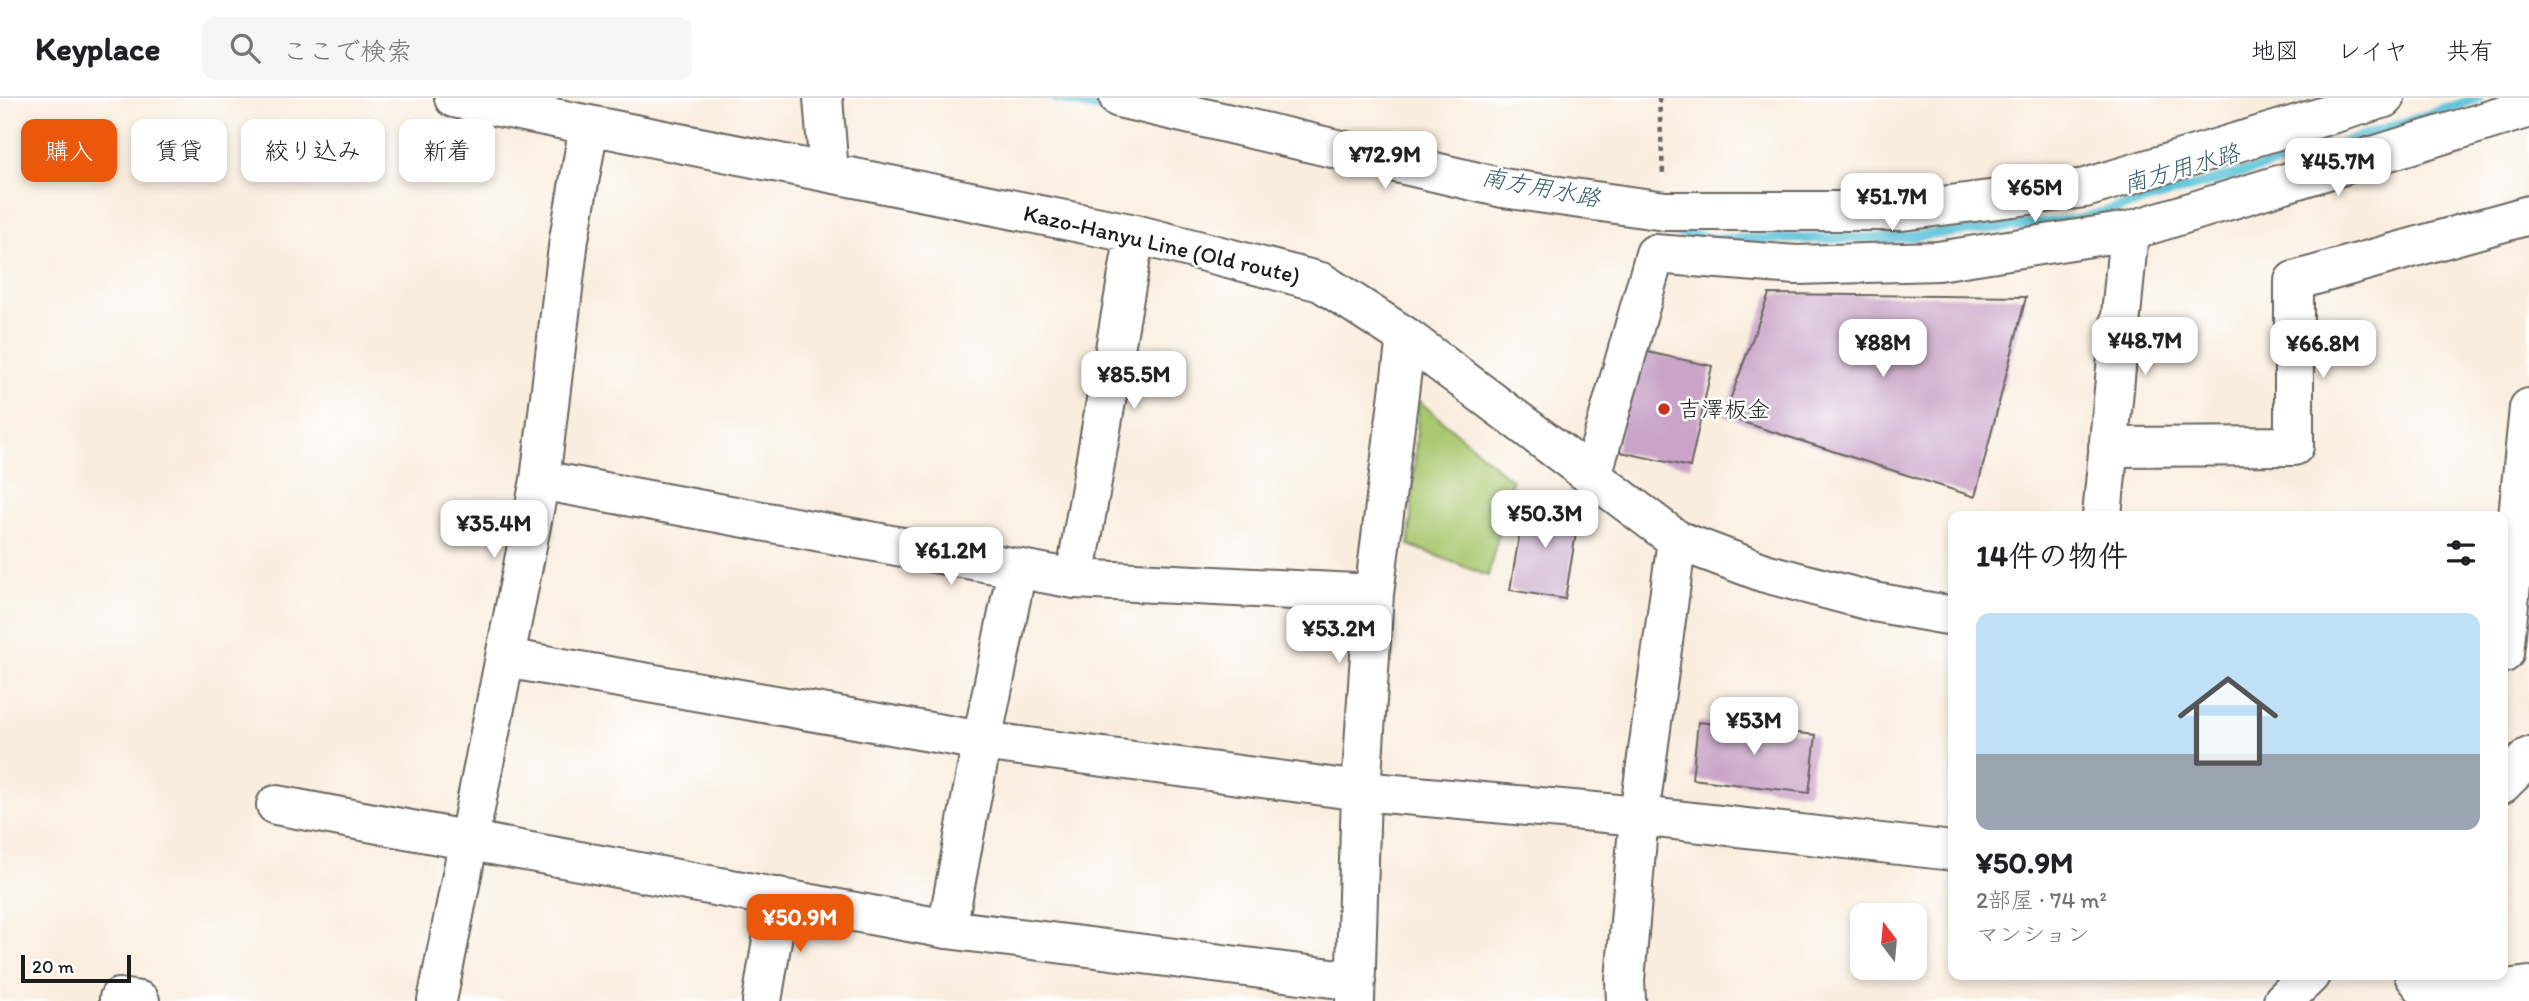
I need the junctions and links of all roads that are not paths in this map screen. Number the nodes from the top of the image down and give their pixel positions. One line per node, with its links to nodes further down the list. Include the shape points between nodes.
1 (454, 98): 6 (street, Kazo-Hanyu Line (Old route))
2 (823, 98): 7 (street)
3 (1119, 98): 4 (street, via 1503,188 1665,211 1902,211 2085,188)
4 (2385, 98)
5 (2529, 108): 9 (street)
6 (589, 126): 7 (street, Kazo-Hanyu Line (Old route)); 15 (street, via 569,239)
7 (828, 173): 10 (street, Kazo-Hanyu Line (Old route))
8 (2529, 215): 13 (street, via 2294,281 2294,446)
9 (2129, 231): 13 (street); 14 (street, via 1938,261 1796,265 1655,254)
10 (1135, 234): 11 (street, Kazo-Hanyu Line (Old route), via 1321,282); 20 (street)
11 (1406, 337): 14 (street, Kazo-Hanyu Line (Old route)); 21 (street)
12 (2529, 408): 18 (street)
13 (2108, 447): 16 (street)
14 (1592, 476): 17 (street, Kazo-Hanyu Line (Old route))
15 (540, 480): 19 (street); 24 (street)
16 (2102, 511)
17 (1677, 540): 22 (street, Kazo-Hanyu Line (Old route), via 1789,580); 30 (street)
18 (2521, 561): 23 (street)
19 (1017, 569): 20 (street); 25 (street)
20 (1075, 579): 21 (street)
21 (1374, 594): 28 (street)
22 (1948, 615)
23 (2512, 654)
24 (505, 658): 25 (street); 31 (street)
25 (982, 741): 28 (street); 34 (street)
26 (2529, 757): 27 (street)
27 (2508, 778)
28 (1361, 791): 30 (street); 37 (street)
29 (276, 805): 31 (street)
30 (1639, 816): 32 (street); 43 (street)
31 (468, 840): 33 (street); 41 (street)
32 (1948, 850)
33 (779, 897): 34 (street); 42 (street)
34 (947, 929): 37 (street)
35 (2305, 980): 44 (street)
36 (2529, 986): 38 (street)
37 (1355, 991)
38 (2426, 991)
39 (118, 1001): 40 (street)
40 (140, 1001)
41 (436, 1001)
42 (762, 1001)
43 (1626, 1001)
44 (2283, 1001)

